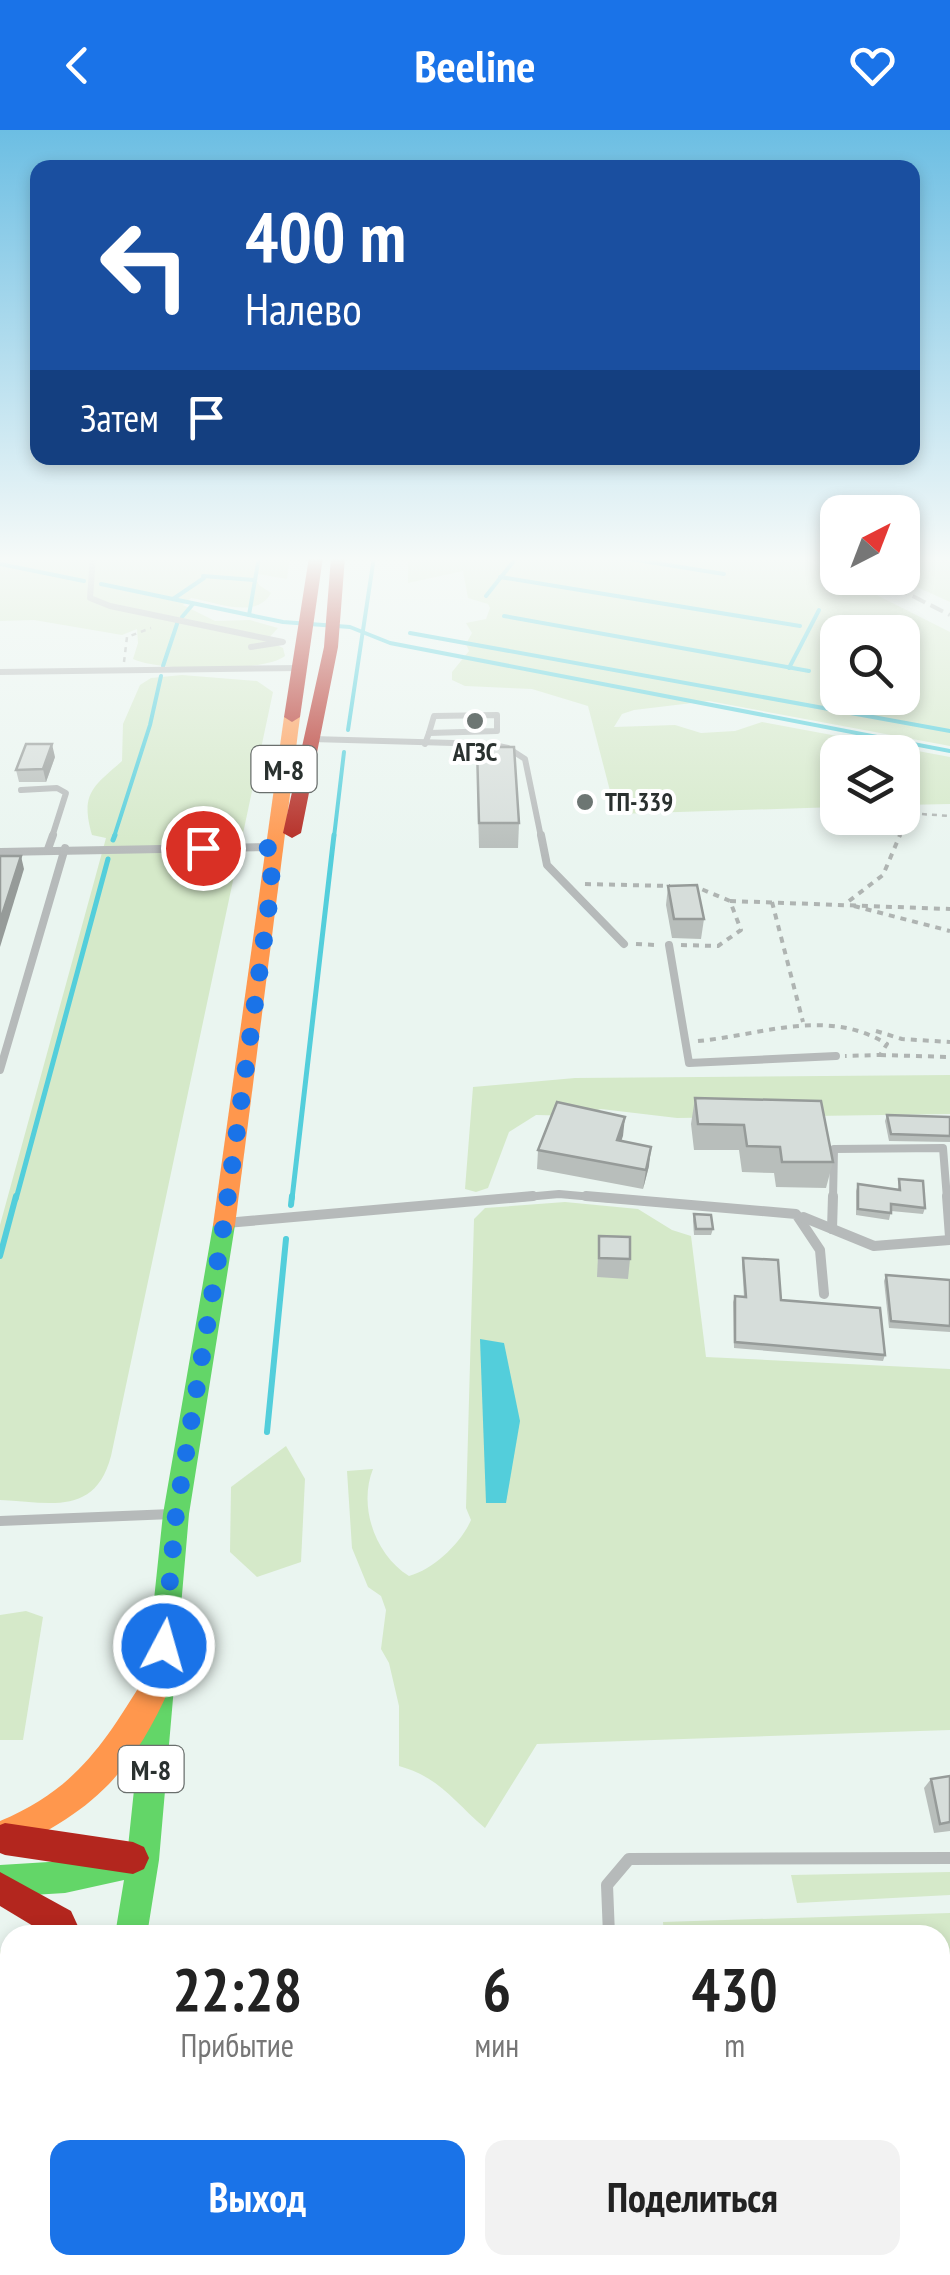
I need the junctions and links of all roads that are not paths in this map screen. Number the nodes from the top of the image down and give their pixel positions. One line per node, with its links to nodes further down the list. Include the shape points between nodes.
1 (328, 657): 5 (main road, М-8)
2 (302, 658): 3 (lane); 9 (main road, М-8)
3 (0, 672)
4 (428, 733): 4 (lane, via 497,730 497,715 434,716); 6 (lane)
5 (312, 739): 6 (lane); 12 (main road, М-8, via 288,850)
6 (425, 744): 13 (lane, via 489,744 525,758 546,865)
7 (21, 790): 10 (lane, via 66,793)
8 (64, 848): 9 (lane); 10 (lane); 16 (lane)
9 (272, 848): 12 (main road, М-8)
10 (48, 849): 11 (lane)
11 (0, 852)
12 (271, 890): 18 (main road, М-8)
13 (624, 944)
14 (669, 945): 15 (lane, via 689,1063)
15 (836, 1056)
16 (0, 1070)
17 (796, 1214): 18 (lane, via 559,1194); 19 (lane); 21 (lane, via 817,1236)
18 (224, 1223): 22 (main road, М-8)
19 (832, 1229): 20 (lane, via 874,1246); 20 (lane, via 834,1149 943,1148)
20 (950, 1238)
21 (824, 1294)
22 (176, 1514): 23 (lane); 24 (main road, М-8)
23 (0, 1520)
24 (160, 1678): 25 (main road, via 93,1788 50,1819); 27 (main road, М-8)
25 (0, 1838): 27 (main road)
26 (950, 1858): 31 (lane, via 629,1860 607,1885)
27 (143, 1860): 28 (main road); 30 (main road, М-8)
28 (0, 1884): 29 (main road)
29 (59, 1925)
30 (133, 1925)
31 (609, 1925)

